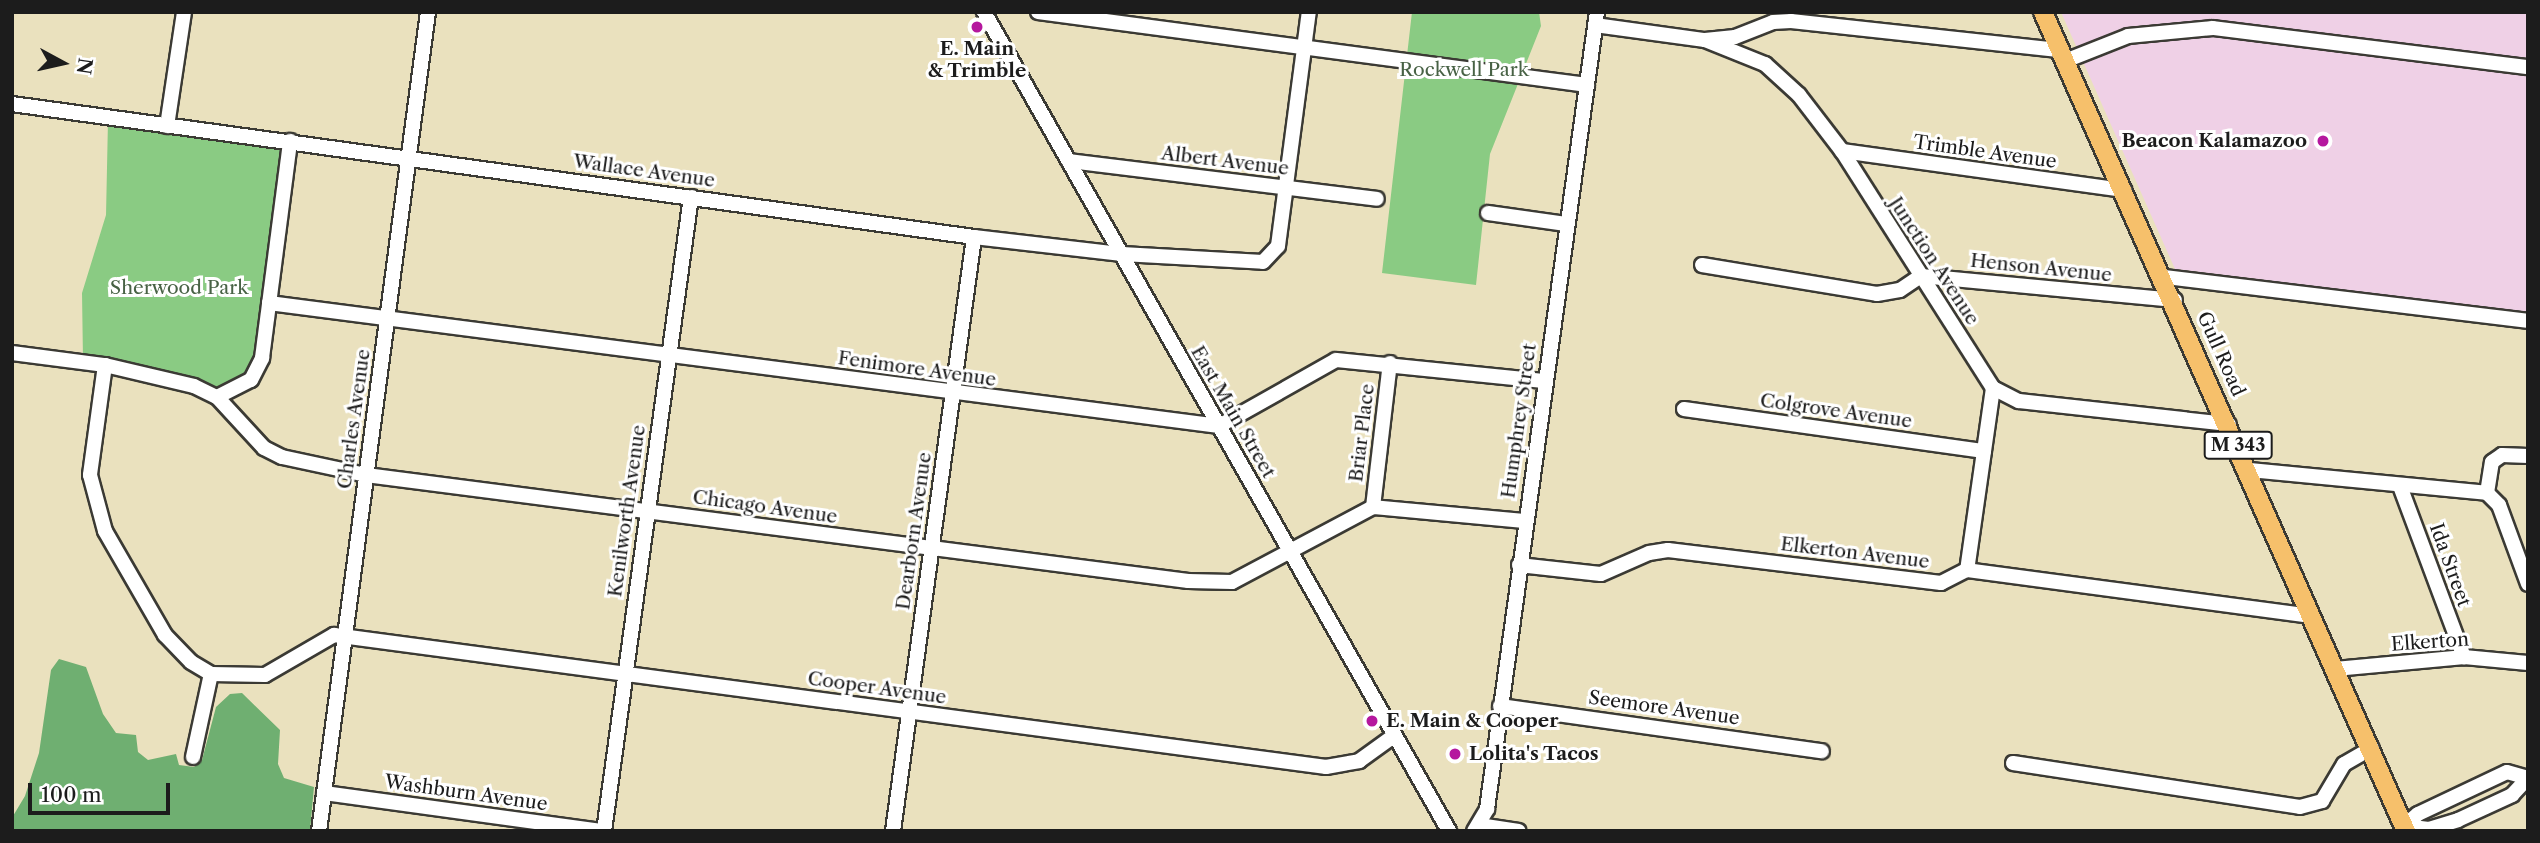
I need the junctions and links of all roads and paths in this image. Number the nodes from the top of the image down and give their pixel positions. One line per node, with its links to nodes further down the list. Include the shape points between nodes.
1 (184, 12): 14 (street)
2 (428, 12): 17 (street, Charles Avenue)
3 (984, 12): 18 (street, East Main Street)
4 (1038, 12): 9 (street)
5 (1309, 12): 9 (street)
6 (2043, 12): 10 (main road, Gull Road / M 343)
7 (1596, 19): 8 (street); 12 (street, Humphrey Street)
8 (1705, 40): 10 (street, via 1735,37 1773,22 1791,21); 16 (street, Junction Avenue, via 1765,64 1799,94)
9 (1304, 46): 12 (street); 19 (street)
10 (2063, 56): 11 (street, via 2128,36 2213,28); 20 (main road, Gull Road / M 343)
11 (2528, 67)
12 (1587, 85): 24 (street, Humphrey Street)
13 (12, 104): 14 (street, Wallace Avenue)
14 (167, 126): 15 (street, Wallace Avenue)
15 (290, 141): 17 (street, Wallace Avenue); 31 (street)
16 (1842, 151): 20 (street, Trimble Avenue); 28 (street, Junction Avenue)
17 (409, 160): 21 (street, Wallace Avenue); 32 (street, Charles Avenue)
18 (1069, 161): 19 (street, Albert Avenue); 26 (street, East Main Street)
19 (1285, 188): 22 (street, Albert Avenue); 26 (street, Wallace Avenue, via 1278,246 1263,261)
20 (2124, 190): 29 (main road, Gull Road / M 343)
21 (691, 197): 25 (street, Wallace Avenue); 35 (street, Kenilworth Avenue)
22 (1377, 199)
23 (1488, 213): 24 (street)
24 (1566, 224): 38 (street, Humphrey Street)
25 (974, 237): 26 (street, Wallace Avenue); 40 (street, Dearborn Avenue)
26 (1122, 254): 44 (street, East Main Street)
27 (1702, 265): 28 (street, via 1877,294 1900,290)
28 (1921, 276): 30 (street, Henson Avenue); 39 (street, Junction Avenue)
29 (2165, 277): 30 (main road, Gull Road / M 343); 33 (street)
30 (2175, 300): 43 (main road, Gull Road / M 343)
31 (269, 303): 32 (street, Fenimore Avenue); 41 (street, via 257,372 242,387)
32 (387, 318): 35 (street, Fenimore Avenue); 48 (street, Charles Avenue)
33 (2528, 321)
34 (12, 352): 37 (street, Chicago Avenue)
35 (669, 355): 40 (street, Fenimore Avenue); 52 (street, Kenilworth Avenue)
36 (1390, 363): 38 (street); 44 (street, via 1328,362); 51 (street, Briar Place)
37 (105, 365): 41 (street, Chicago Avenue, via 194,386); 65 (street, via 90,475 106,531 165,635 191,662)
38 (1544, 382): 53 (street, Humphrey Street)
39 (1993, 388): 43 (street, via 2019,401); 45 (street)
40 (952, 394): 44 (street, Fenimore Avenue); 54 (street, Dearborn Avenue)
41 (217, 397): 48 (street, Chicago Avenue, via 264,448 282,457)
42 (1684, 409): 45 (street, Colgrove Avenue)
43 (2229, 424): 47 (main road, Gull Road / M 343)
44 (1219, 426): 55 (street, East Main Street)
45 (1984, 451): 57 (street)
46 (2528, 456): 50 (street, via 2502,455 2492,462)
47 (2249, 470): 49 (street); 59 (main road, Gull Road / M 343)
48 (366, 475): 52 (street, Chicago Avenue); 60 (street, Charles Avenue)
49 (2400, 486): 50 (street); 61 (street, Ida Street)
50 (2487, 493): 58 (street, via 2499,505)
51 (1373, 507): 53 (street); 55 (street, Chicago Avenue)
52 (646, 511): 54 (street, Chicago Avenue); 64 (street, Kenilworth Avenue)
53 (1525, 521): 56 (street, Humphrey Street)
54 (931, 549): 55 (street, Chicago Avenue, via 1219,584); 67 (street, Dearborn Avenue)
55 (1291, 552): 68 (street, East Main Street)
56 (1519, 565): 57 (street, Elkerton Avenue, via 1601,574 1648,553 1668,550 1941,583); 66 (street, Humphrey Street)
57 (1967, 570): 59 (street, Elkerton Avenue)
58 (2528, 584)
59 (2312, 616): 63 (main road, Gull Road / M 343)
60 (344, 636): 64 (street, Cooper Avenue); 65 (street, via 323,638 256,678); 74 (street, Charles Avenue)
61 (2464, 657): 62 (street, Elkerton); 63 (street, Elkerton)
62 (2528, 663)
63 (2335, 669): 69 (main road, Gull Road / M 343)
64 (625, 673): 67 (street, Cooper Avenue); 78 (street, Kenilworth Avenue)
65 (211, 674): 71 (street)
66 (1500, 706): 70 (street, Seemore Avenue); 75 (street, Humphrey Street, via 1487,809)
67 (908, 712): 68 (street, Cooper Avenue, via 1326,767 1359,761); 79 (street, Dearborn Avenue)
68 (1395, 735): 80 (street, East Main Street)
69 (2372, 748): 72 (street, via 2344,764 2322,801 2300,807); 76 (main road, Gull Road / M 343)
70 (1822, 751)
71 (193, 757)
72 (2013, 763)
73 (2528, 778): 76 (street, via 2512,795 2458,820 2429,829); 76 (street, via 2507,772 2418,814)
74 (324, 793): 77 (street, Charles Avenue); 78 (street, Washburn Avenue)
75 (1476, 828): 81 (street)
76 (2405, 829)
77 (319, 831)
78 (603, 831)
79 (893, 831)
80 (1448, 831)
81 (1519, 831)

